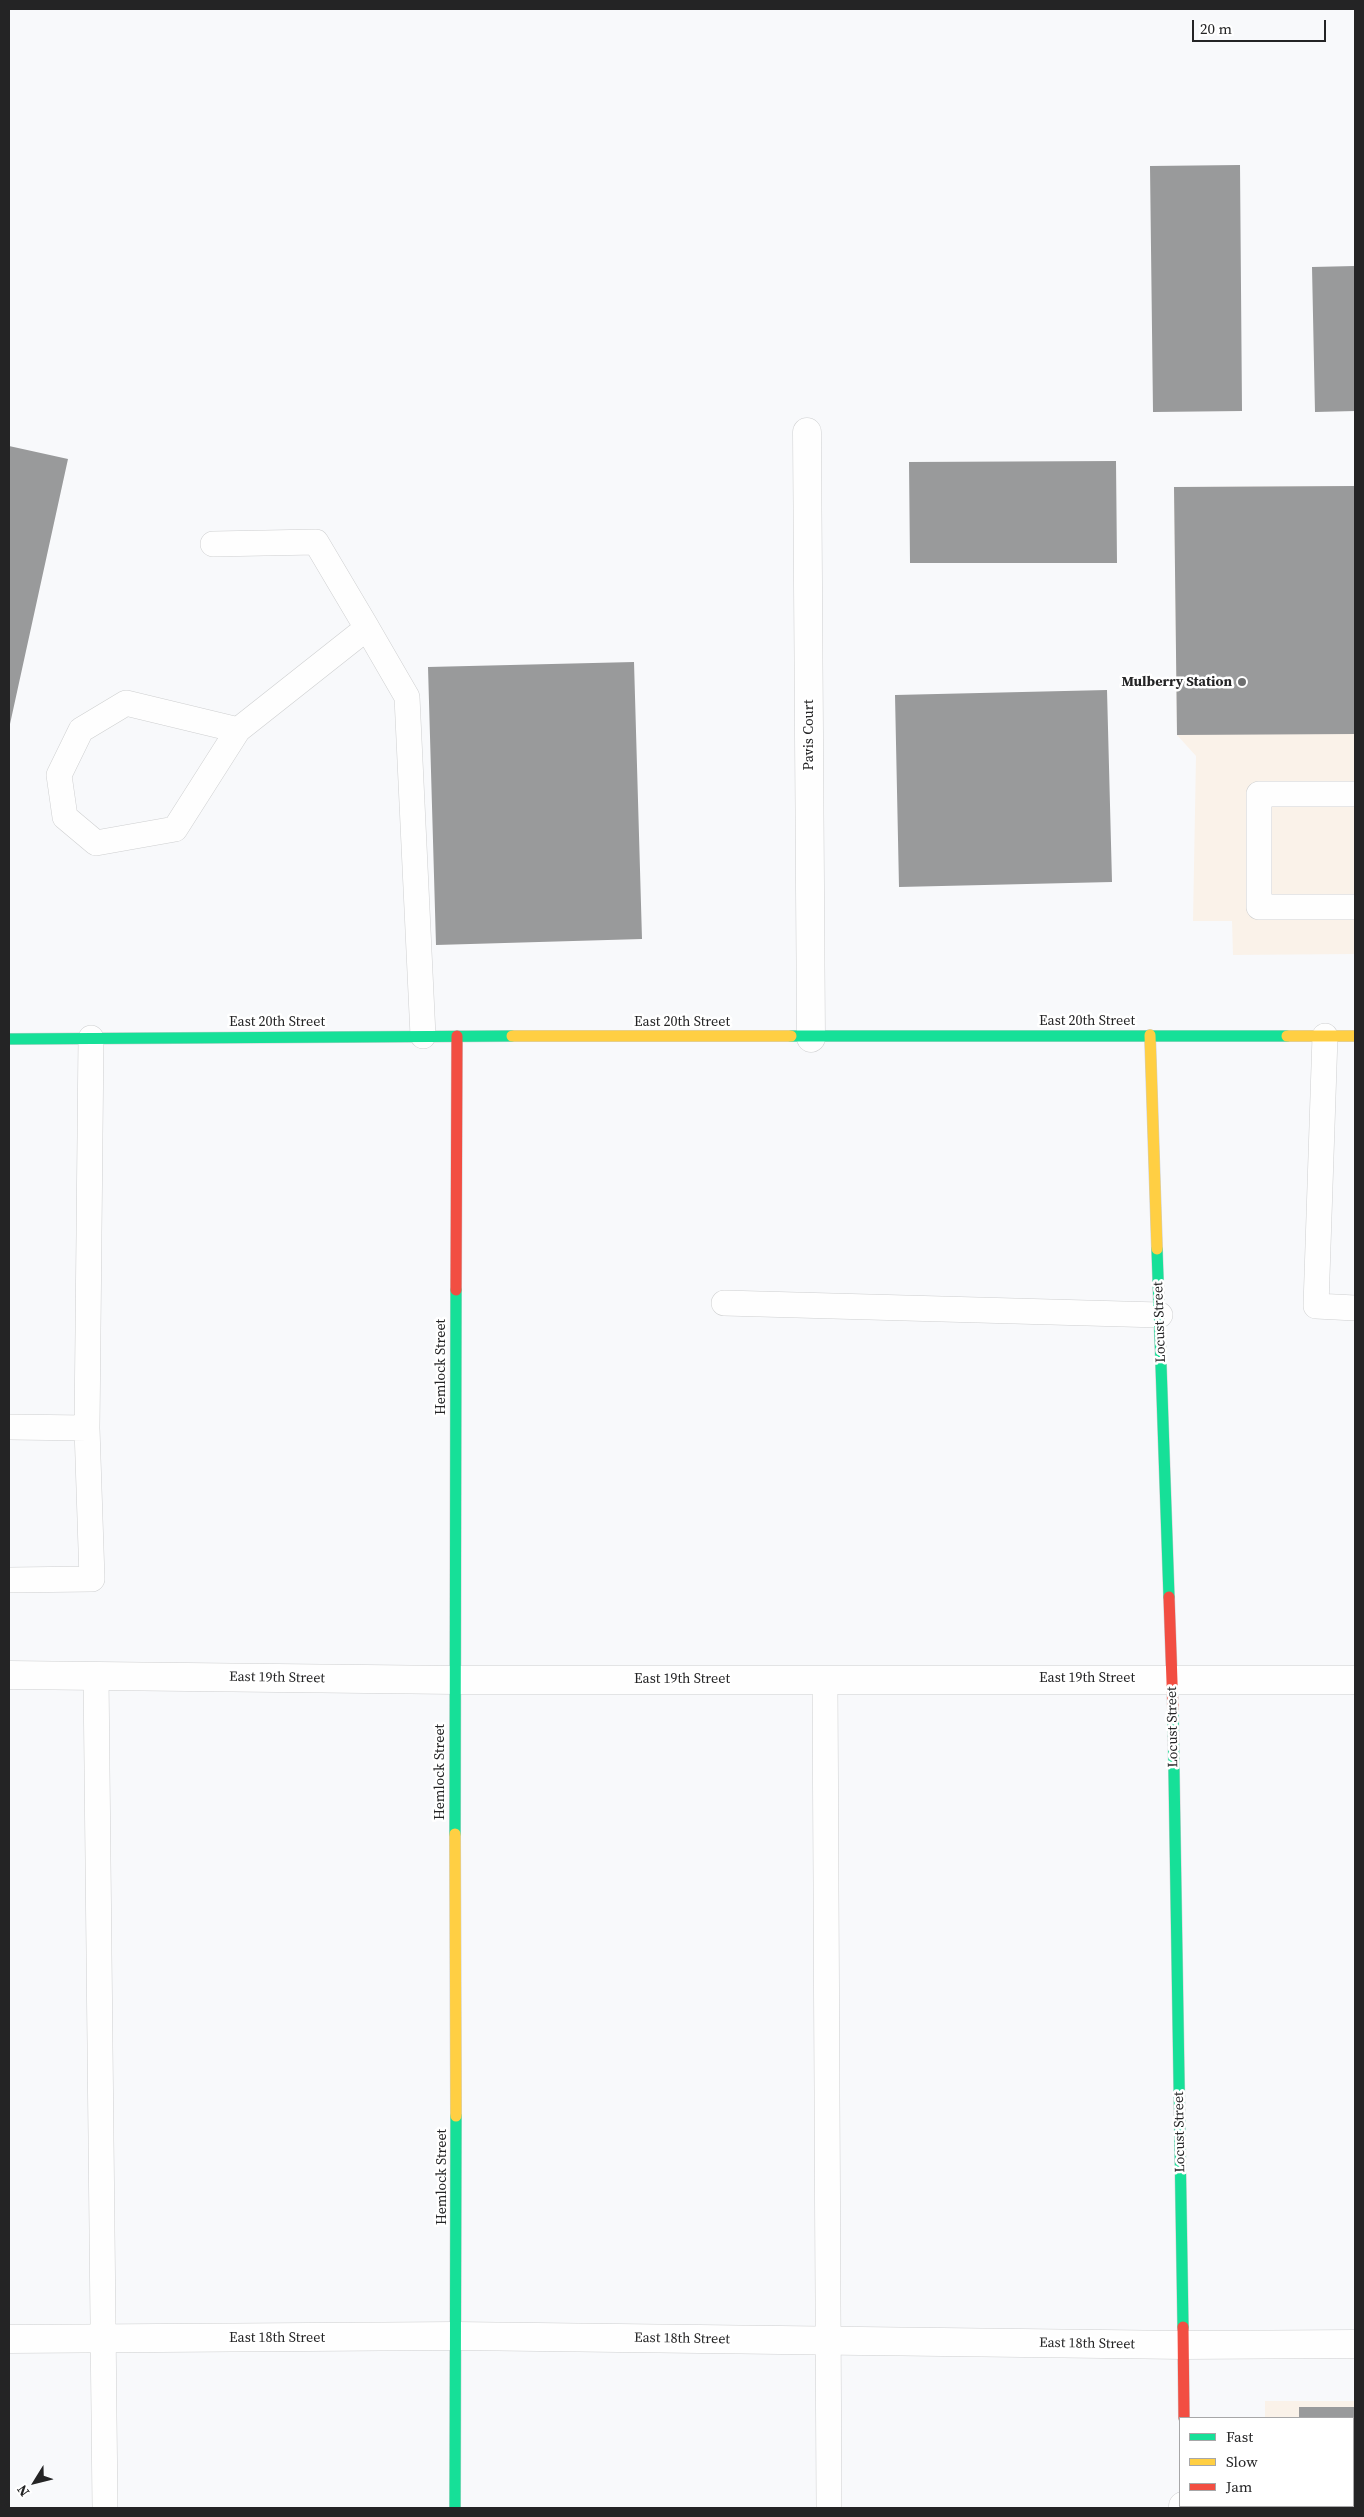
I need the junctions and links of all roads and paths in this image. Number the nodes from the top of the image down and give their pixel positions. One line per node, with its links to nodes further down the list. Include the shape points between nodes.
1 (807, 432): 13 (street, Pavis Court)
2 (213, 544): 3 (lane, via 316,542)
3 (367, 628): 4 (lane); 8 (lane, via 407,697)
4 (238, 730): 4 (lane, via 175,829 96,843 65,818 59,775 81,730 126,703)
5 (1355, 794): 6 (lane, via 1259,794 1259,907)
6 (1355, 907)
7 (1150, 1035): 10 (street, East 20th Street); 13 (street, East 20th Street); 17 (street, Locust Street)
8 (423, 1036): 9 (street, East 20th Street); 12 (street, East 20th Street)
9 (457, 1036): 13 (street, East 20th Street); 25 (street, Hemlock Street)
10 (1325, 1036): 11 (street, East 20th Street); 16 (lane, via 1316,1306)
11 (1355, 1036)
12 (91, 1038): 14 (street, East 20th Street); 19 (lane)
13 (811, 1038)
14 (9, 1039)
15 (724, 1303): 17 (lane)
16 (1355, 1308)
17 (1160, 1314): 23 (street, Locust Street)
18 (9, 1427): 19 (lane)
19 (87, 1428): 20 (lane, via 92,1578)
20 (9, 1580)
21 (9, 1674): 22 (street, East 19th Street)
22 (96, 1675): 25 (street, East 19th Street); 29 (lane)
23 (1172, 1678): 24 (street, East 19th Street); 26 (street, East 19th Street); 32 (street, Locust Street)
24 (825, 1679): 25 (street, East 19th Street); 30 (lane)
25 (455, 1680): 27 (street, Hemlock Street)
26 (1355, 1680)
27 (457, 2336): 29 (street, East 18th Street); 30 (street, East 18th Street); 35 (street, Hemlock Street)
28 (9, 2339): 29 (street, East 18th Street)
29 (104, 2339): 34 (lane)
30 (828, 2340): 32 (street, East 18th Street); 36 (lane)
31 (1355, 2344): 32 (street, East 18th Street)
32 (1184, 2345): 33 (street, Locust Street)
33 (1184, 2417)
34 (105, 2508)
35 (455, 2508)
36 (829, 2508)

